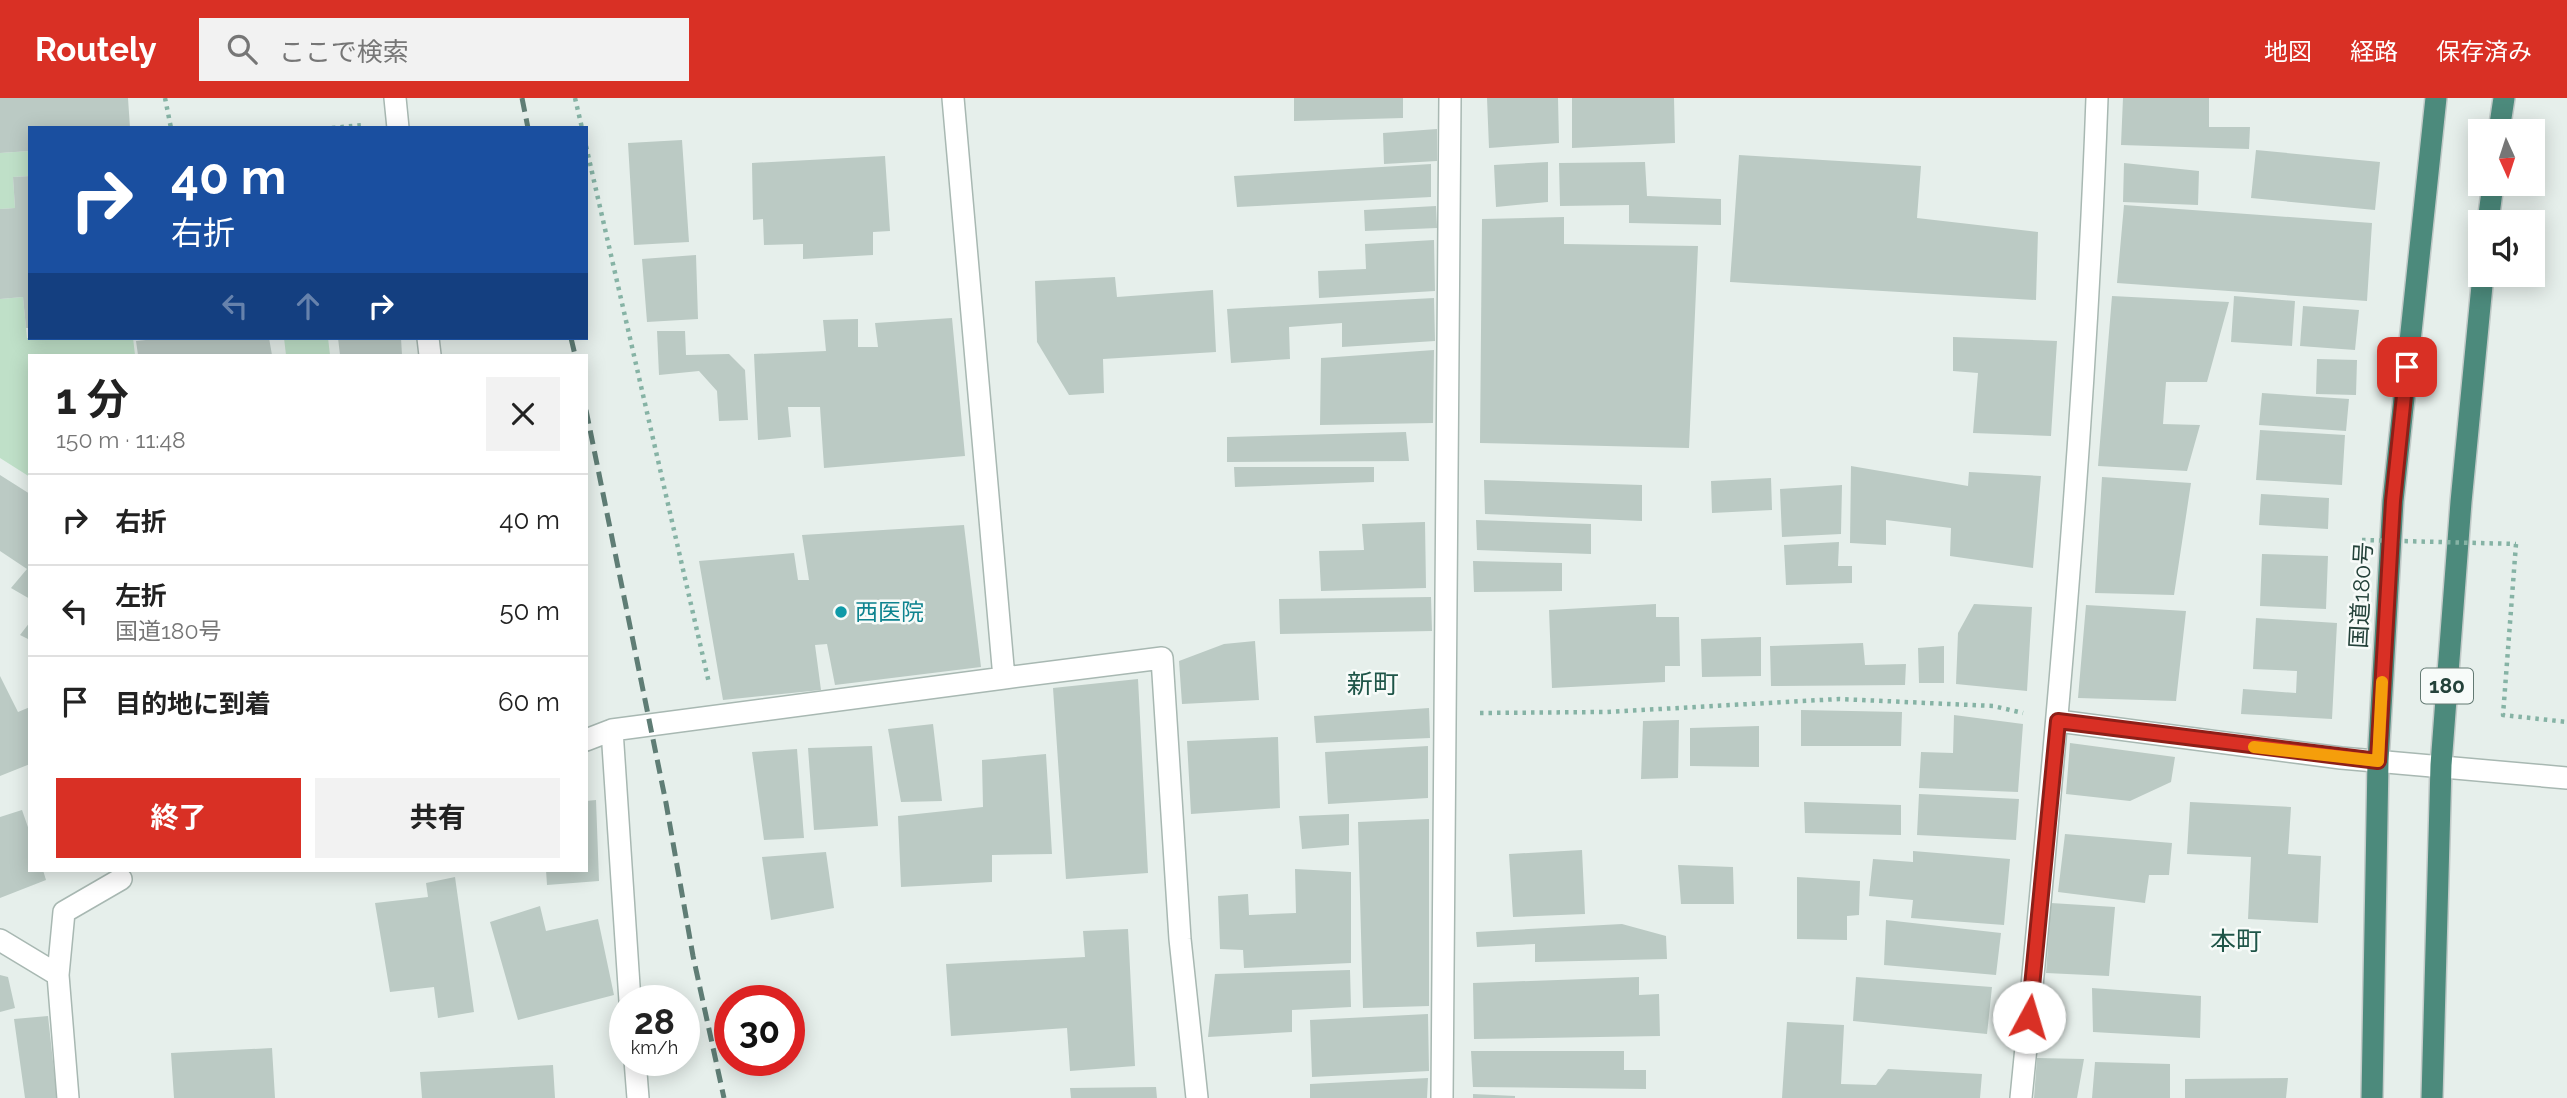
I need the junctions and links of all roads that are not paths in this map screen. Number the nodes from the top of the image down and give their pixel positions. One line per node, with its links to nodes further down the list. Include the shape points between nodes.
1 (395, 98): 8 (street)
2 (953, 98): 10 (street)
3 (1450, 98): 25 (street)
4 (2097, 98): 11 (street, via 2078,480)
5 (2436, 98): 14 (highway, 国道180号, via 2393,501)
6 (2504, 98): 7 (highway)
7 (2501, 119)
8 (398, 126)
9 (2482, 287): 15 (highway, 180)
10 (1004, 678): 12 (street); 24 (street, via 1162,658 1180,939)
11 (2058, 721): 14 (street); 26 (street)
12 (612, 730): 13 (street); 20 (street)
13 (588, 739)
14 (2378, 761): 15 (street); 27 (highway, 国道180号)
15 (2441, 765): 16 (street); 28 (highway, 180)
16 (2567, 778)
17 (121, 879): 19 (street, via 64,912)
18 (0, 940): 19 (street)
19 (58, 975): 22 (street)
20 (629, 985)
21 (636, 1076): 23 (street)
22 (68, 1098)
23 (638, 1098)
24 (1197, 1098)
25 (1442, 1098)
26 (2021, 1098)
27 (2372, 1098)
28 (2432, 1098)

